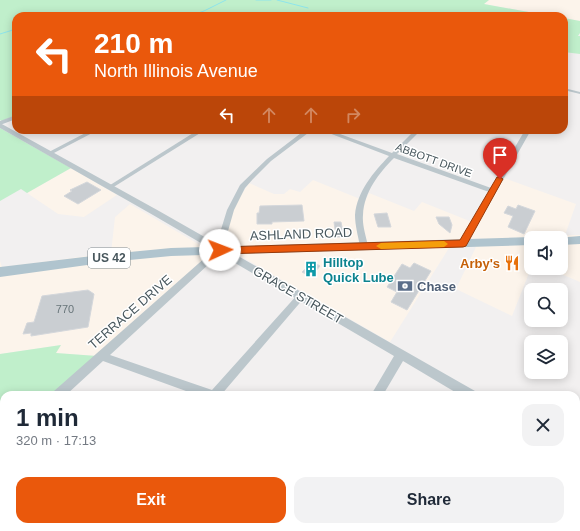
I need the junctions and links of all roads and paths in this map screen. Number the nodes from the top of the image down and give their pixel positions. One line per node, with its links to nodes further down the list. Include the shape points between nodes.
1 (568, 90): 2 (street)
2 (580, 93)
3 (12, 118): 4 (street)
4 (0, 124): 5 (street, GRACE STREET)
5 (12, 131)
6 (17, 134): 13 (street, GRACE STREET)
7 (87, 134): 13 (street)
8 (196, 134): 15 (street)
9 (304, 134): 22 (street, via 265,164 240,190 228,215)
10 (335, 134): 14 (street, ABBOTT DRIVE)
11 (414, 134): 14 (street)
12 (526, 134): 16 (street)
13 (50, 153): 15 (street, GRACE STREET)
14 (394, 156): 16 (street, ABBOTT DRIVE); 21 (street, via 370,183 361,202 359,216)
15 (110, 187): 22 (street, GRACE STREET)
16 (492, 191): 20 (street)
17 (568, 240): 18 (main road)
18 (580, 240)
19 (524, 241): 20 (main road, ASHLAND ROAD / US 42)
20 (463, 243): 21 (main road, ASHLAND ROAD / US 42)
21 (364, 246): 22 (main road, ASHLAND ROAD / US 42)
22 (220, 250): 23 (main road, ASHLAND ROAD / US 42, via 144,254); 24 (street, GRACE STREET); 26 (street, TERRACE DRIVE)
23 (0, 272)
24 (301, 296): 25 (street, GRACE STREET); 29 (street)
25 (401, 354): 30 (street); 31 (street, GRACE STREET)
26 (101, 356): 27 (street, TERRACE DRIVE); 28 (street)
27 (62, 391)
28 (201, 391)
29 (216, 391)
30 (380, 391)
31 (464, 391)

